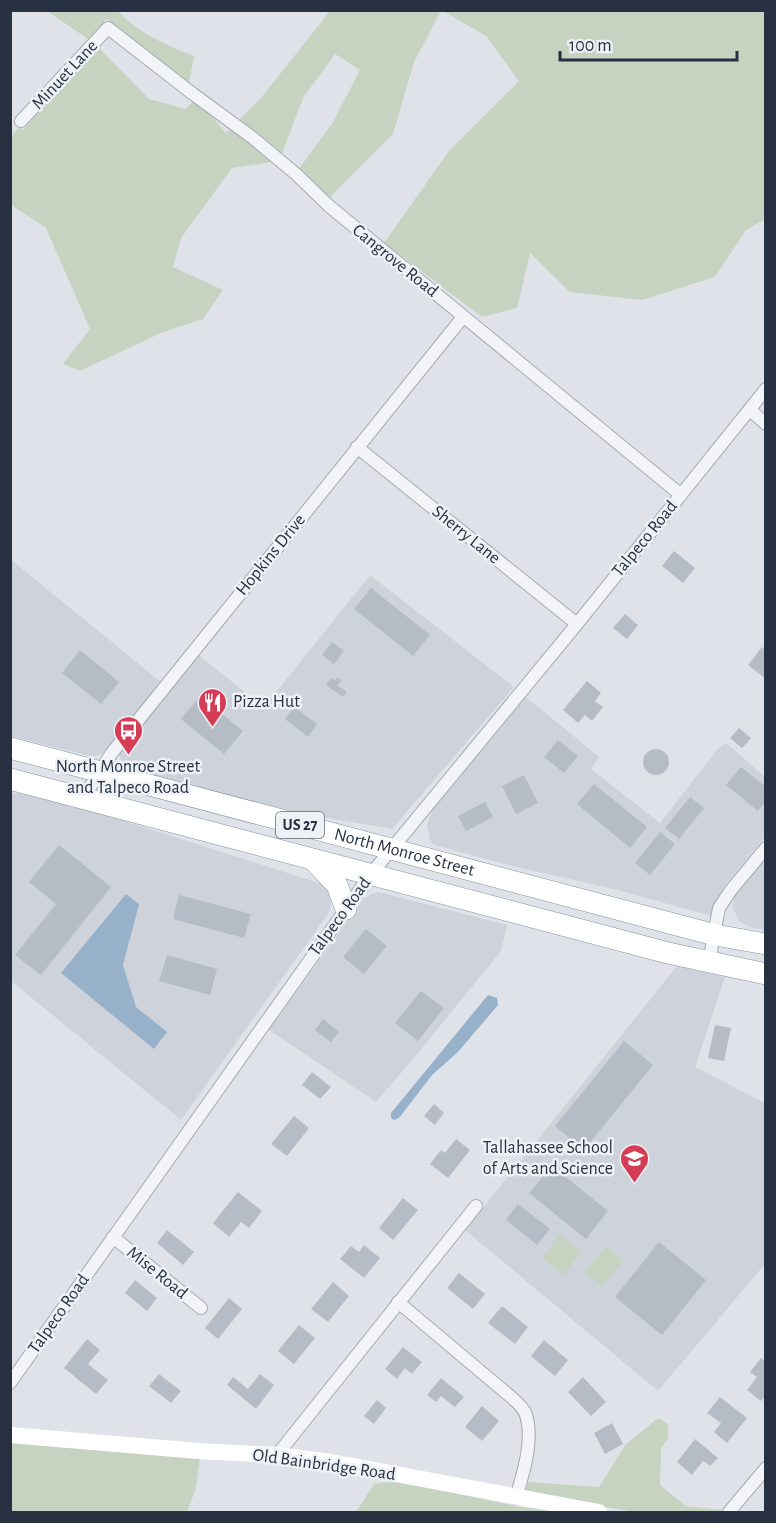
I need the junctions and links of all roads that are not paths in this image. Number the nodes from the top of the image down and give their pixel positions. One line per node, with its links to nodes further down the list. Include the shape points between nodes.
1 (108, 28): 2 (street, Minuet Lane); 3 (street, Cangrove Road, via 253,138 328,206)
2 (21, 121)
3 (464, 317): 7 (street, Hopkins Drive); 8 (street, Cangrove Road)
4 (765, 389): 5 (street, Talpeco Road)
5 (750, 410): 6 (street); 8 (street, Talpeco Road)
6 (765, 424)
7 (357, 447): 9 (street, Sherry Lane); 11 (street, Hopkins Drive)
8 (681, 495): 9 (street, Talpeco Road)
9 (577, 624): 15 (street, Talpeco Road)
10 (10, 748): 11 (highway, North Monroe Street / US 27)
11 (100, 771): 13 (street, Hopkins Drive); 15 (highway, North Monroe Street / US 27)
12 (10, 779): 13 (highway, North Monroe Street / US 27)
13 (83, 798): 16 (highway, North Monroe Street / US 27)
14 (765, 848): 19 (street, via 719,908)
15 (392, 849): 17 (street, Talpeco Road); 19 (highway, North Monroe Street / US 27)
16 (312, 858): 17 (highway, North Monroe Street / US 27); 18 (highway, via 337,885)
17 (371, 874): 18 (street, Talpeco Road); 21 (highway, North Monroe Street / US 27)
18 (346, 909): 24 (street, Talpeco Road)
19 (715, 935): 20 (highway, North Monroe Street / US 27); 21 (street)
20 (765, 945)
21 (709, 962): 22 (highway, North Monroe Street / US 27)
22 (765, 974)
23 (476, 1206): 25 (street)
24 (113, 1237): 26 (street, Mise Road); 27 (street, Talpeco Road)
25 (398, 1302): 29 (street); 31 (street, via 526,1413 527,1461)
26 (201, 1308)
27 (10, 1383)
28 (10, 1435): 29 (main road, Old Bainbridge Road)
29 (277, 1455): 31 (main road, Old Bainbridge Road)
30 (765, 1468): 33 (street)
31 (516, 1498): 32 (main road, Old Bainbridge Road)
32 (599, 1512)
33 (729, 1512)

